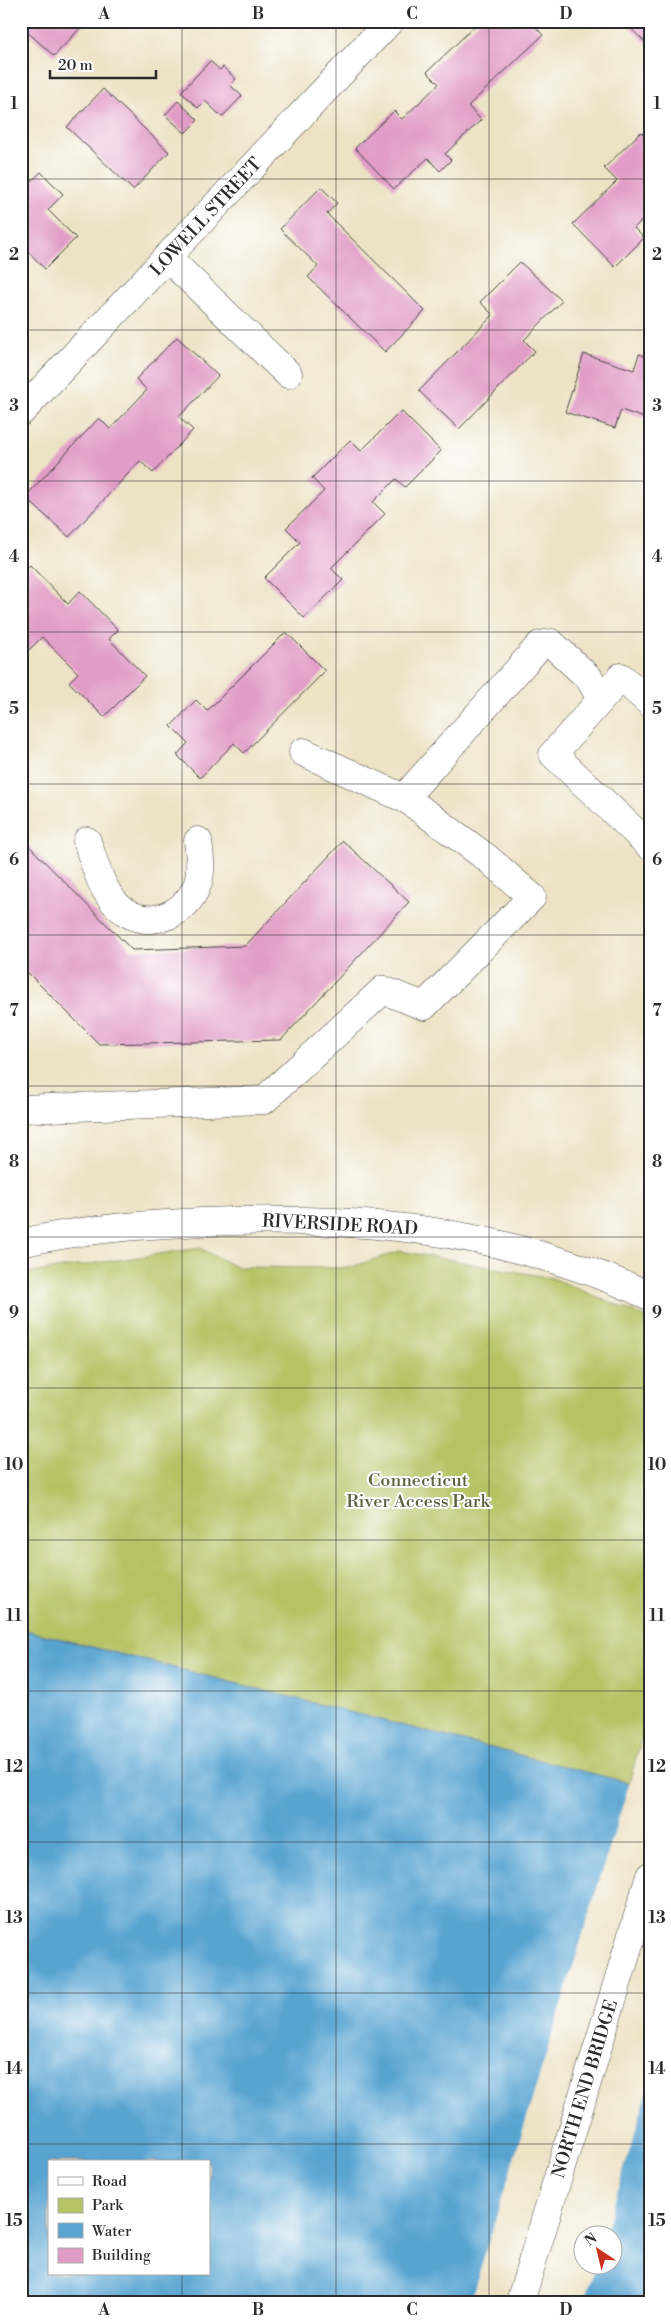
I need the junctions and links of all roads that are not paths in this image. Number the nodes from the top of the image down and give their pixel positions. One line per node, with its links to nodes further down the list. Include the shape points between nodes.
1 (390, 21): 2 (street, LOWELL STREET)
2 (167, 257): 3 (street); 4 (street, LOWELL STREET)
3 (288, 374)
4 (21, 412)
5 (601, 698): 6 (street, via 621,677); 8 (street, via 589,678 551,643 540,645); 11 (street, via 553,754)
6 (650, 703)
7 (303, 752): 8 (street)
8 (404, 798): 12 (street, via 487,858 532,897 424,1006 383,990 264,1100)
9 (87, 840): 10 (street, via 109,895 123,911 144,920 165,918 180,908 195,890 201,866)
10 (198, 841)
11 (650, 846)
12 (21, 1109)
13 (21, 1243): 14 (street, RIVERSIDE ROAD, via 110,1229 221,1221 304,1220 404,1226 463,1236 558,1259)
14 (650, 1296)
15 (650, 1876): 16 (street, NORTH END BRIDGE)
16 (520, 2302)

